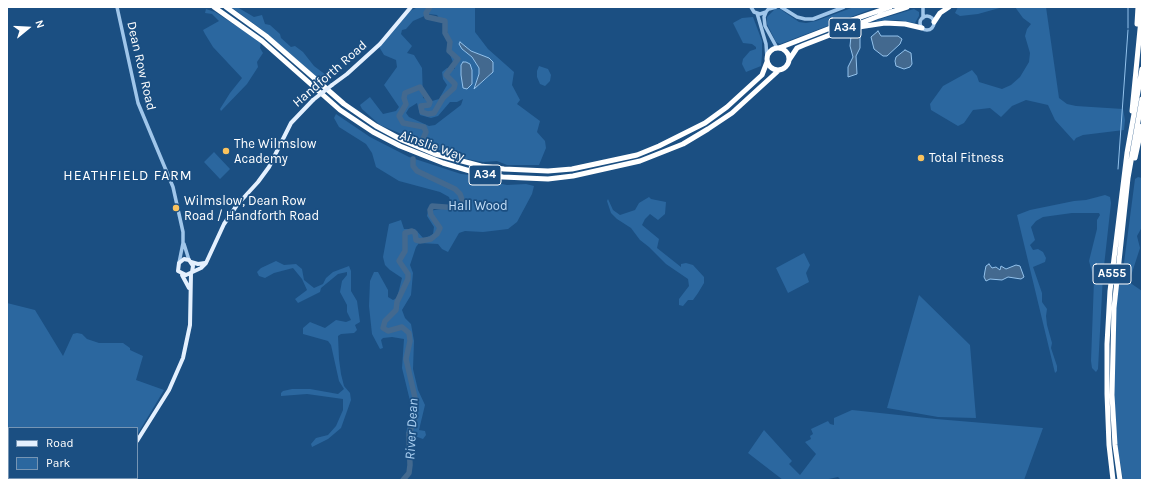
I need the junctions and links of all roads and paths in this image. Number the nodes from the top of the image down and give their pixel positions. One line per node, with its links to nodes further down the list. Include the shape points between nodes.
1 (117, 7): 31 (street, Dean Row Road, via 138,103 173,187 180,214)
2 (214, 7): 26 (highway, Ainslie Way / A34, via 262,41 340,110 373,132 406,150 443,163 480,174 503,177 548,179 573,176 645,159 682,144 708,129 732,112)
3 (226, 7): 22 (highway, Ainslie Way / A34, via 266,36 353,112 383,130 440,155 504,169 572,169 630,157 660,146 705,123 727,107 762,75)
4 (411, 7): 34 (main road, Handforth Road, bridge, via 378,45 313,100 291,123 269,167 224,224)
5 (751, 7): 16 (street)
6 (776, 7): 15 (street)
7 (781, 7): 8 (street, via 804,19 813,19)
8 (844, 7)
9 (890, 7): 21 (highway, A34)
10 (907, 7): 20 (highway, A34)
11 (923, 7): 17 (street)
12 (949, 7): 18 (highway, via 940,13)
13 (1138, 7): 24 (highway)
14 (1142, 9): 24 (highway)
15 (768, 10): 16 (street); 21 (street, via 764,26)
16 (757, 13): 22 (street, via 766,44)
17 (922, 18): 18 (street, via 928,16); 19 (street)
18 (934, 22): 19 (street, via 934,27 930,30)
19 (922, 28): 20 (highway, via 885,23)
20 (822, 37): 23 (highway, A34, via 798,48)
21 (778, 48): 22 (highway, A34, via 770,51); 23 (highway, via 786,52)
22 (767, 60): 26 (highway, via 769,66)
23 (789, 60): 26 (highway, A34, via 785,68)
24 (1136, 68): 29 (highway)
25 (1142, 69): 29 (highway, A555)
26 (778, 71)
27 (1142, 99): 30 (highway, A555)
28 (1142, 126): 30 (highway)
29 (1127, 153): 39 (highway, A555, via 1107,339 1107,412)
30 (1127, 193): 40 (highway, A555, via 1115,292 1112,345 1112,412)
31 (183, 243): 32 (street, Dean Row Road); 33 (street, Dean Row Road)
32 (190, 261): 33 (main road, via 184,259); 34 (main road); 35 (main road, via 193,267)
33 (179, 263): 36 (main road, via 178,269)
34 (206, 263): 35 (main road)
35 (191, 272): 36 (main road); 37 (main road)
36 (182, 274): 37 (main road)
37 (189, 288): 38 (main road, via 190,324 180,367 169,390)
38 (138, 439)
39 (1113, 480)
40 (1120, 480)

